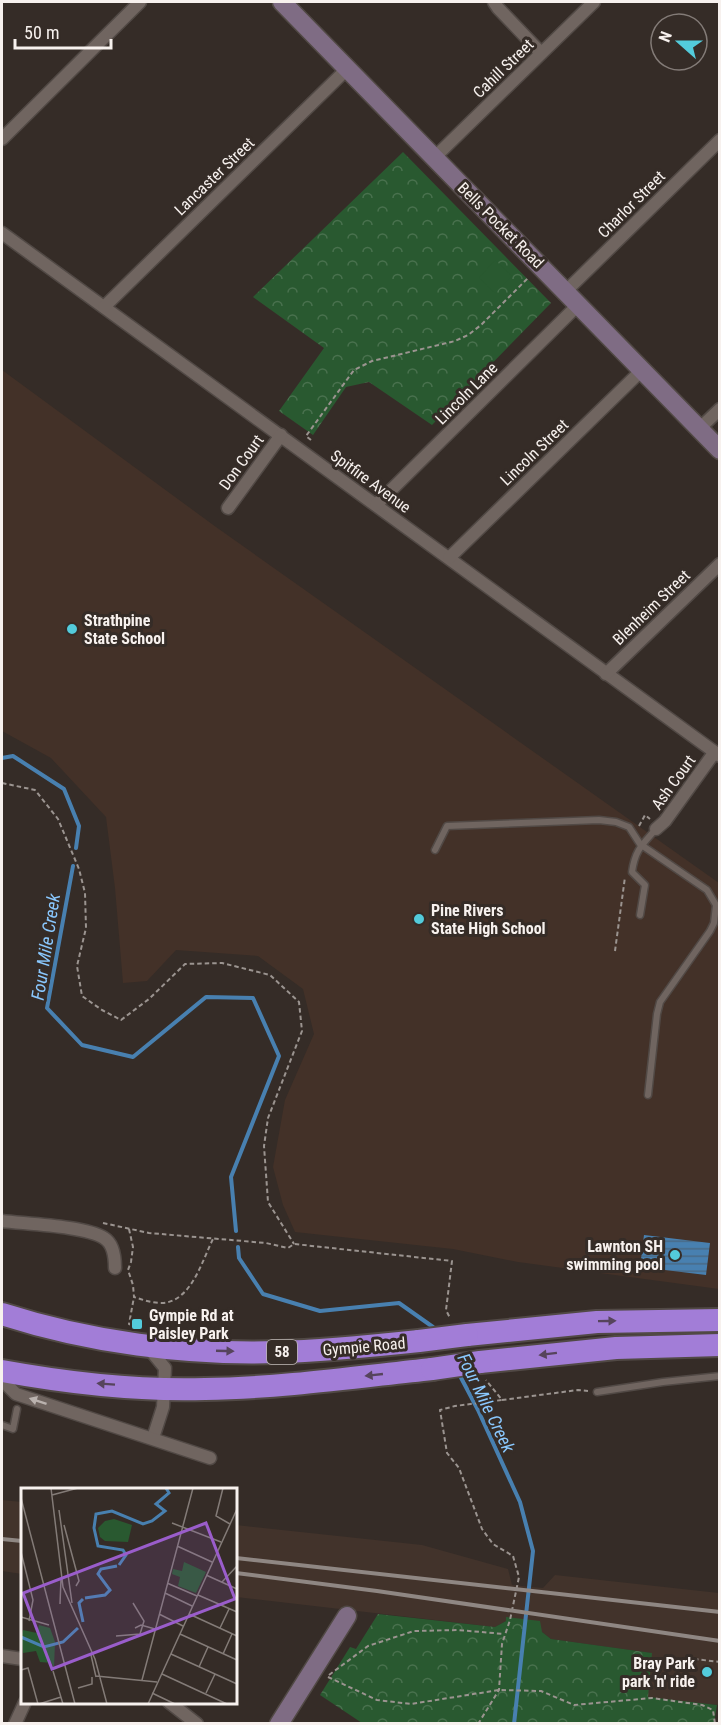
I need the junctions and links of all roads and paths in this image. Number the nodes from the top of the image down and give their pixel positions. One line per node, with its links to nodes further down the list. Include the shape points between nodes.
1 (140, 2): 7 (street)
2 (282, 2): 6 (main road, Bells Pocket Road)
3 (494, 2): 5 (street)
4 (594, 2): 5 (street, Cahill Street)
5 (542, 53): 9 (street, Cahill Street)
6 (348, 68): 9 (main road, Bells Pocket Road); 14 (street, Lancaster Street)
7 (2, 139)
8 (720, 140): 12 (street, Charlor Street)
9 (434, 158): 12 (main road, Bells Pocket Road)
10 (2, 233): 14 (street, Spitfire Avenue)
11 (529, 277): 19 (path, via 468,335 372,361 354,370 306,436)
12 (566, 291): 13 (main road, Bells Pocket Road)
13 (579, 304): 15 (main road, Bells Pocket Road); 21 (street, Lincoln Lane)
14 (104, 308): 18 (street, Spitfire Avenue)
15 (642, 370): 17 (main road, Bells Pocket Road); 23 (street, Lincoln Street)
16 (720, 409): 17 (street)
17 (699, 429): 20 (main road, Bells Pocket Road)
18 (281, 435): 21 (street, Spitfire Avenue); 22 (street, Don Court)
19 (311, 440)
20 (720, 450)
21 (376, 505): 23 (street, Spitfire Avenue)
22 (228, 508)
23 (449, 558): 25 (street, Spitfire Avenue)
24 (720, 564): 25 (street, Blenheim Street)
25 (606, 674): 26 (street, Spitfire Avenue)
26 (717, 754): 29 (street, Ash Court)
27 (2, 783): 41 (path, via 35,790 58,819 79,869 85,893 86,928 76,966 82,996 121,1020 185,964 222,963 270,975 299,1002 302,1032 268,1118 264,1146 268,1202)
28 (645, 815): 30 (path)
29 (656, 829): 31 (lane)
30 (635, 836): 31 (lane); 32 (lane, via 629,827 598,820 447,826)
31 (642, 845): 34 (lane, via 634,856 632,872 645,885); 36 (lane, via 707,890 716,905 710,931 660,1002)
32 (435, 850)
33 (626, 871): 35 (path)
34 (640, 915)
35 (615, 951)
36 (648, 1095)
37 (2, 1221): 42 (street, via 98,1235 111,1245)
38 (129, 1228): 43 (path, via 133,1247 128,1270)
39 (149, 1233): 40 (path)
40 (213, 1239): 41 (path, via 288,1248); 43 (path, via 184,1293 163,1303)
41 (294, 1244): 46 (path, via 452,1261 446,1310)
42 (115, 1268)
43 (134, 1297): 47 (path, via 129,1324)
44 (2, 1314): 47 (highway, Gympie Road / 58, via 91,1336)
45 (720, 1320): 48 (highway, Gympie Road / 58, one-way to 45, via 597,1322)
46 (459, 1328): 47 (highway, Gympie Road / 58, one-way to 46, bridge, via 219,1351 276,1352 419,1341); 48 (highway, Gympie Road / 58)
47 (143, 1335): 53 (street, via 163,1364)
48 (513, 1345): 49 (highway, Gympie Road / 58, one-way to 48); 50 (highway, Gympie Road / 58)
49 (709, 1347)
50 (480, 1367): 53 (highway, Gympie Road / 58, one-way to 53, bridge, via 279,1385); 55 (path)
51 (2, 1372): 53 (highway, Gympie Road / 58, one-way to 51); 58 (street, Gympie Road, one-way to 51, via 16,1394 6,1384)
52 (720, 1376): 54 (lane)
53 (165, 1389): 58 (street)
54 (597, 1392): 55 (path, via 578,1390)
55 (502, 1400): 61 (path, via 440,1410 447,1453 459,1468 482,1529 493,1544 513,1556 519,1577)
56 (17, 1409): 57 (lane, via 13,1429)
57 (2, 1425)
58 (153, 1438): 59 (street, Gympie Road)
59 (210, 1458)
60 (347, 1616): 71 (main road)
61 (505, 1635): 66 (path); 66 (path, via 414,1631 368,1646 327,1676 376,1700 411,1704)
62 (2, 1656): 63 (street)
63 (21, 1659)
64 (694, 1659): 65 (path)
65 (720, 1662)
66 (499, 1690): 72 (path); 73 (path, via 541,1691 574,1706 652,1698 713,1710)
67 (24, 1704): 69 (street)
68 (172, 1704): 70 (street)
69 (15, 1724)
70 (197, 1724)
71 (279, 1724)
72 (478, 1724)
73 (715, 1724)

